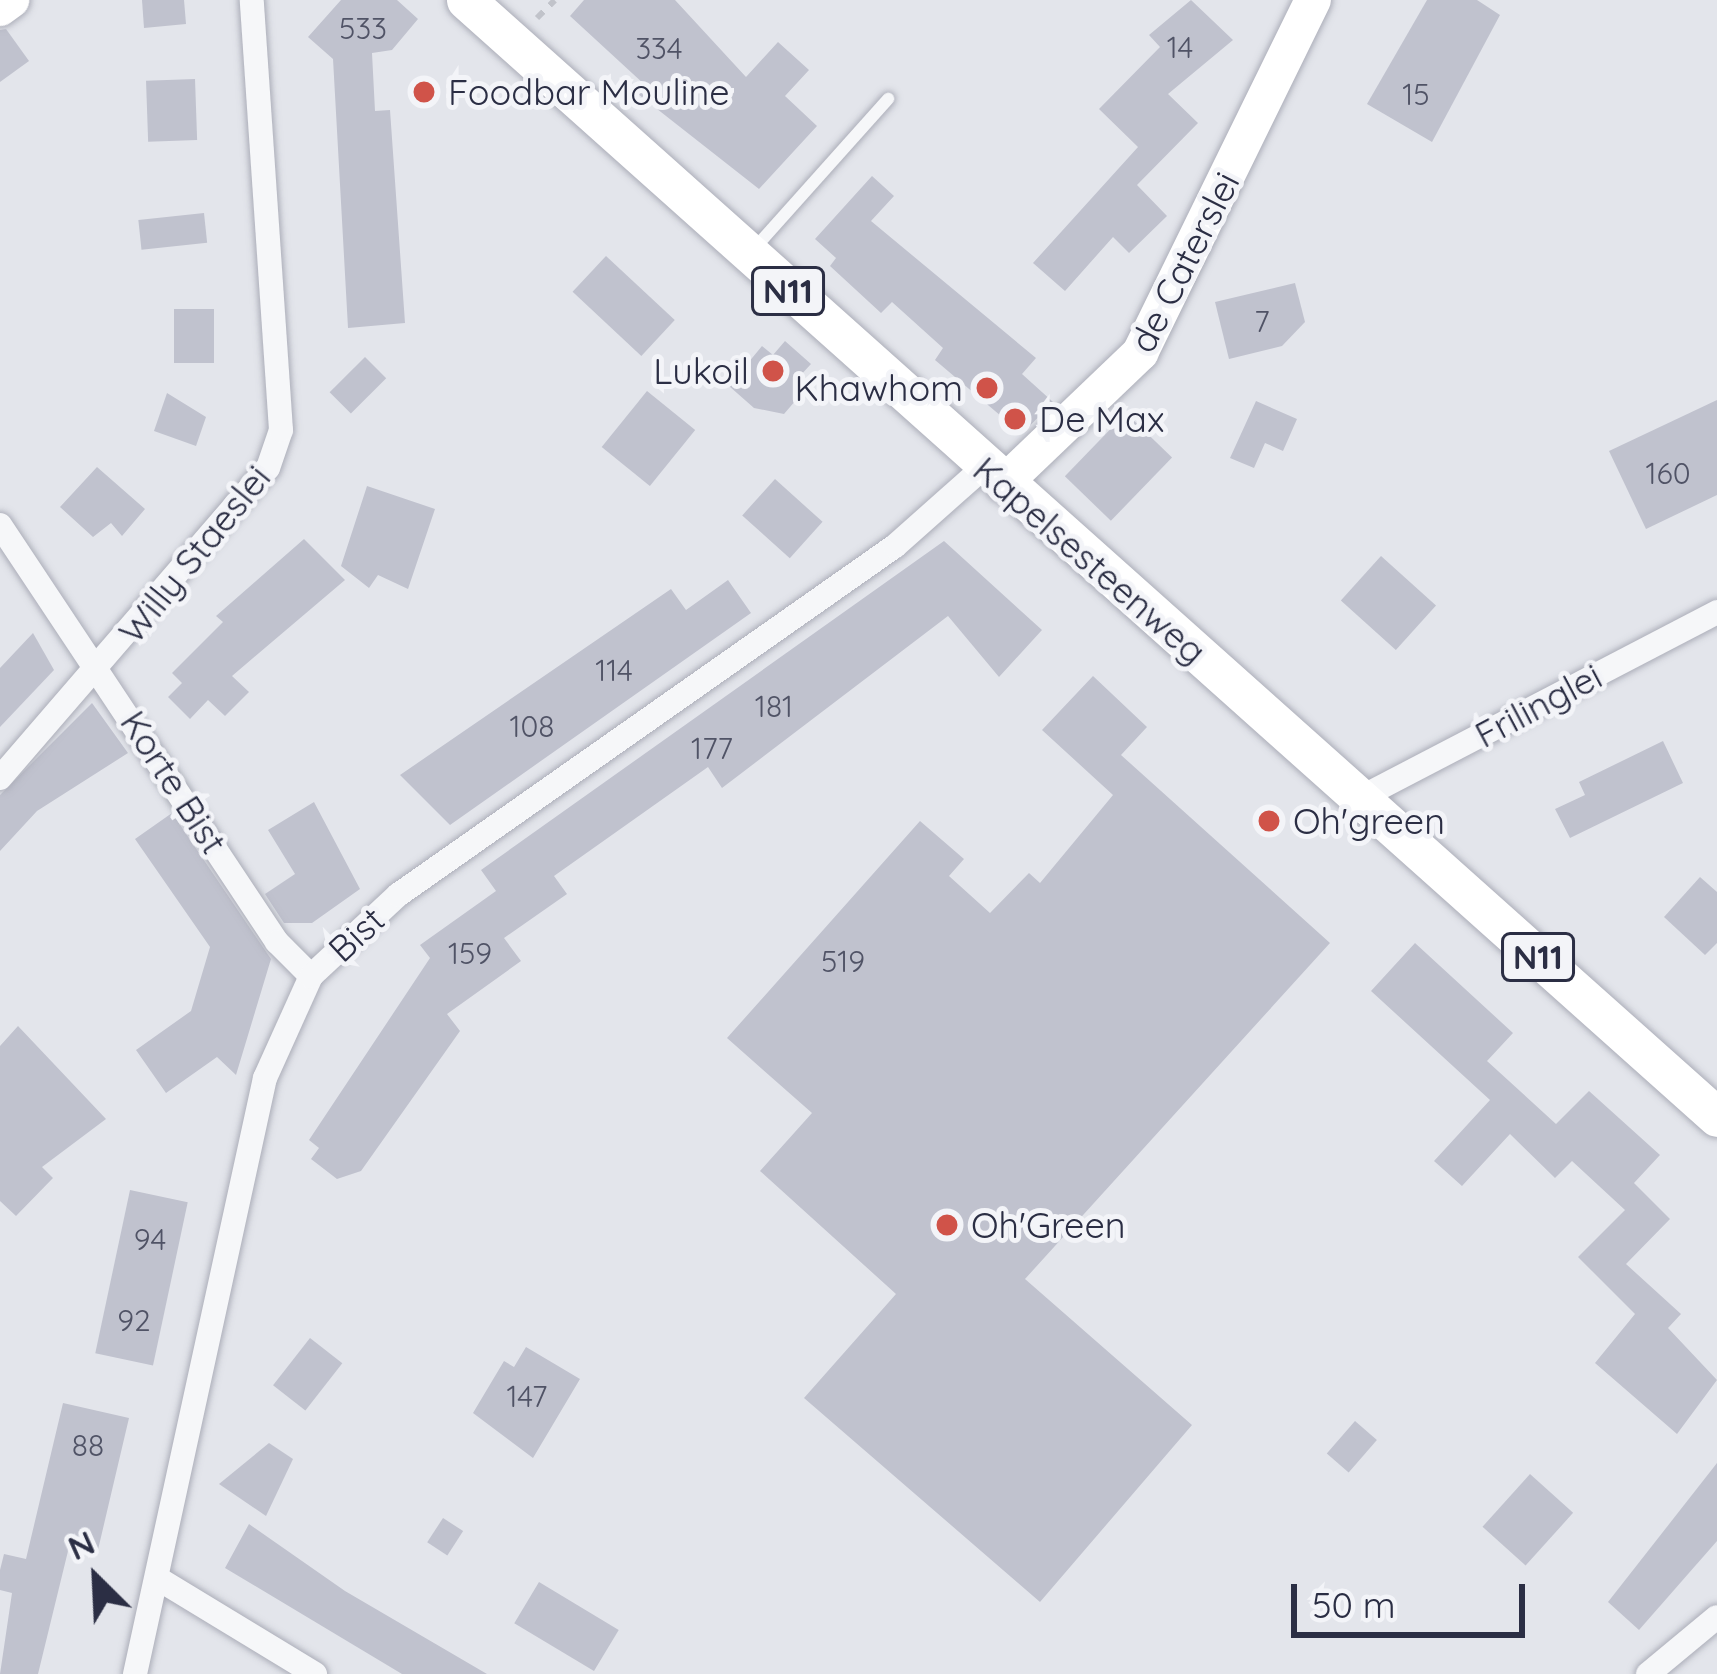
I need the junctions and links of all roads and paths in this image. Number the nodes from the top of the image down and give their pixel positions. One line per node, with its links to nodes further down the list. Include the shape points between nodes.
1 (10, 0): 5 (street)
2 (253, 0): 11 (street, Willy Staeslei, via 281,430 268,468)
3 (466, 0): 7 (main road, Kapelsesteenweg / N11)
4 (1313, 0): 8 (street, de Caterslei, via 1140,353)
5 (0, 8)
6 (888, 99): 7 (lane)
7 (748, 256): 8 (main road, Kapelsesteenweg / N11)
8 (993, 475): 13 (main road, Kapelsesteenweg / N11); 14 (street, Bist, via 398,895)
9 (0, 524): 11 (street, Korte Bist)
10 (1717, 612): 13 (street, Frilinglei)
11 (102, 669): 12 (street, Willy Staeslei); 14 (street, Korte Bist, via 277,942)
12 (0, 778)
13 (1360, 798): 15 (main road, Kapelsesteenweg / N11)
14 (311, 976): 16 (street, Bist, via 265,1078)
15 (1717, 1117)
16 (158, 1578): 18 (street, Bist); 19 (street)
17 (1717, 1617): 20 (street)
18 (135, 1674)
19 (315, 1674)
20 (1648, 1674)

